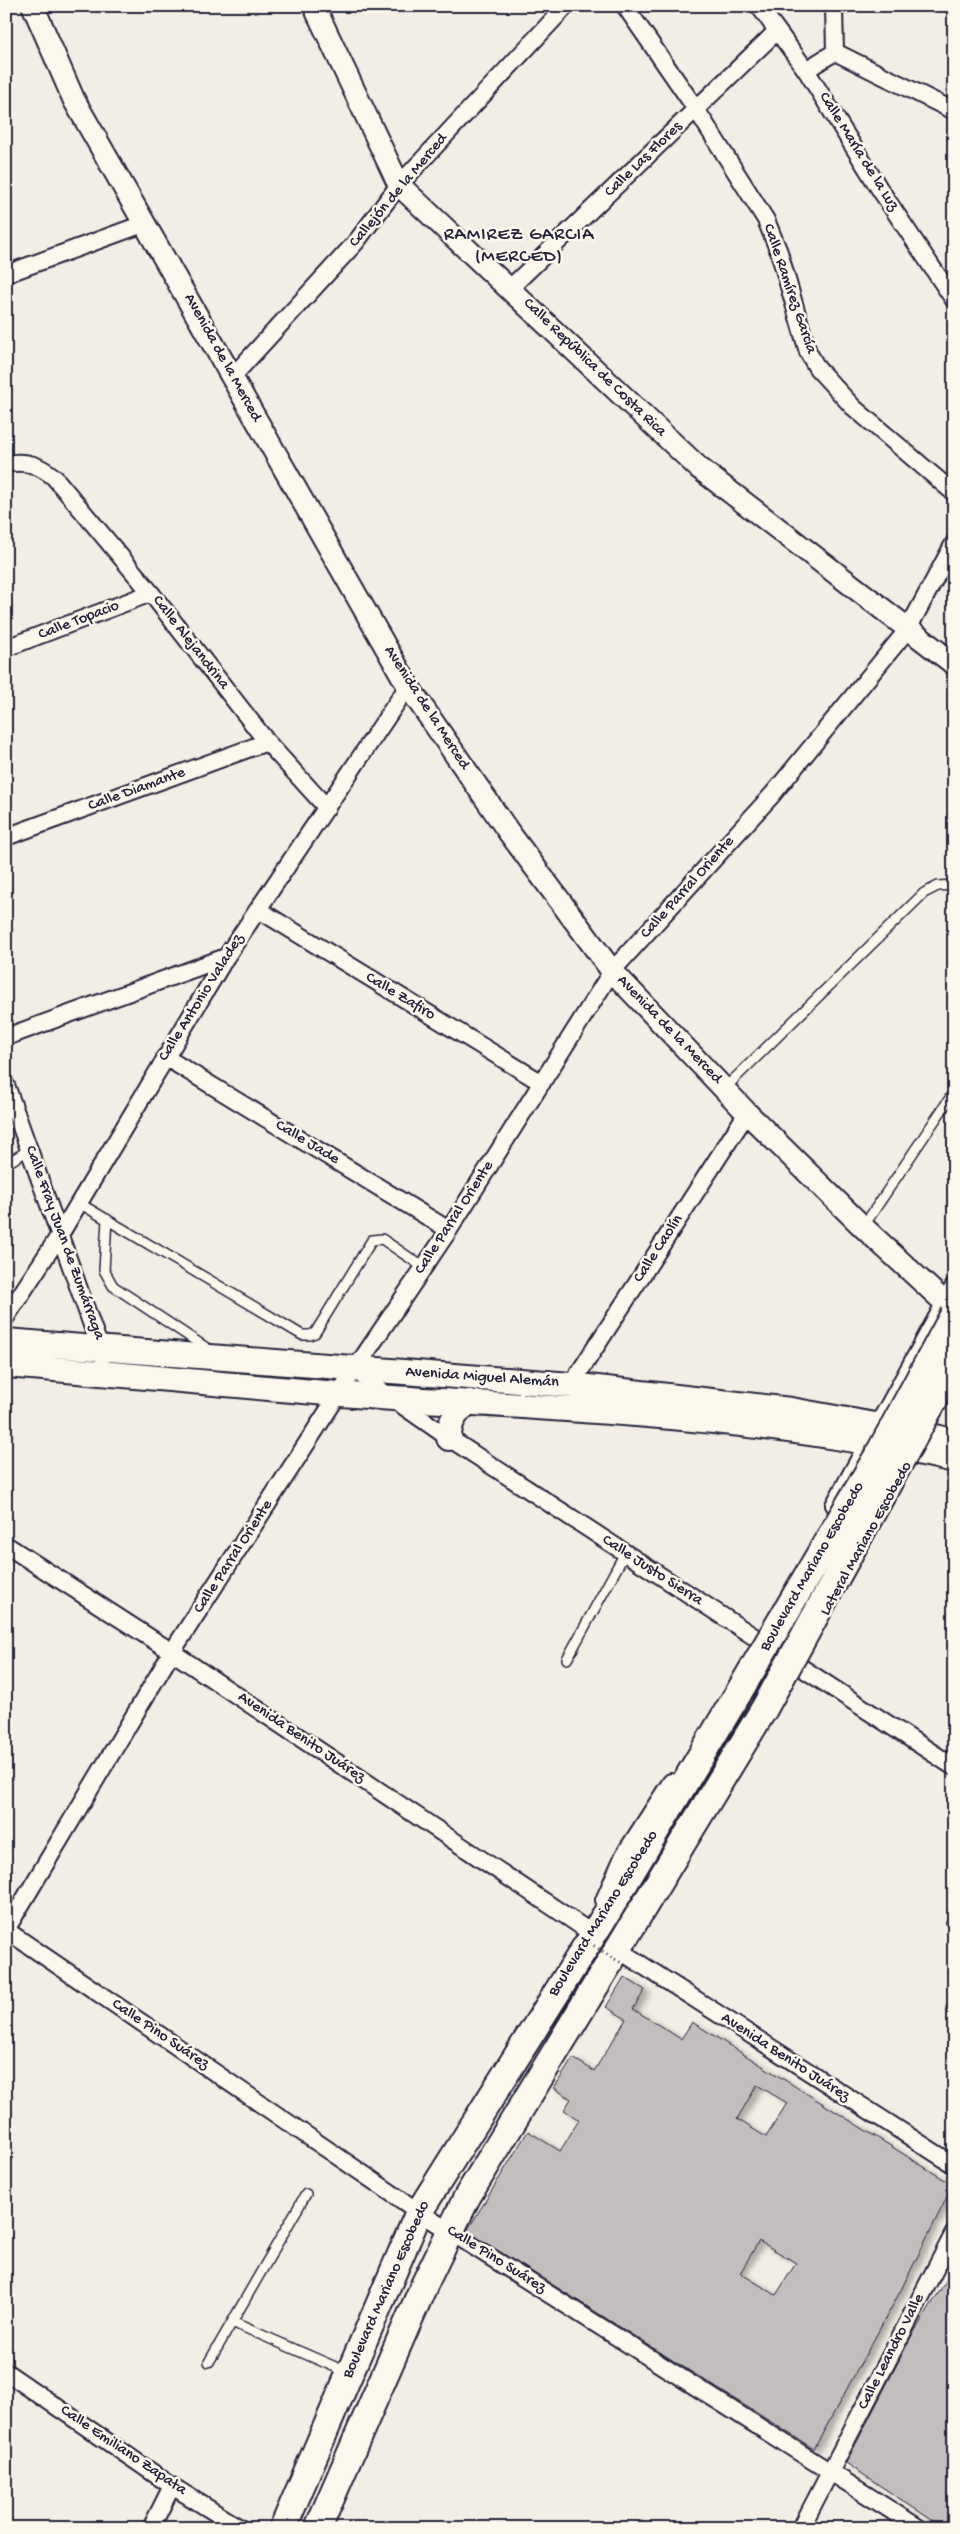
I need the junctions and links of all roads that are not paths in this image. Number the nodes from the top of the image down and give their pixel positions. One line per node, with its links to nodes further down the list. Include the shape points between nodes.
1 (33, 6): 13 (street, Avenida de la Merced, via 74,100)
2 (314, 6): 12 (street, Calle República de Costa Rica)
3 (566, 6): 12 (street, Callejón de la Merced)
4 (625, 6): 10 (street, Calle Ramírez García)
5 (759, 6): 7 (street, Calle María de la Luz)
6 (834, 6): 8 (street)
7 (777, 31): 9 (street, Calle María de la Luz); 10 (street, Calle Las Flores)
8 (835, 52): 9 (street); 11 (street)
9 (806, 70): 16 (street, Calle María de la Luz, via 878,188)
10 (696, 109): 15 (street, Calle Las Flores); 19 (street, Calle Ramírez García, via 766,220 779,252 808,352 817,368 854,408)
11 (954, 111)
12 (399, 186): 15 (street, Calle República de Costa Rica); 17 (street, Callejón de la Merced, via 356,242)
13 (146, 222): 14 (street); 17 (street, Avenida de la Merced)
14 (6, 274)
15 (510, 288): 22 (street, Calle República de Costa Rica, via 699,468)
16 (954, 300)
17 (233, 376): 25 (street, Avenida de la Merced)
18 (6, 464): 21 (street, Calle Alejandrina, via 30,463 54,477)
19 (954, 493)
20 (954, 543): 22 (street, Calle Parral Oriente)
21 (151, 593): 23 (street, Calle Topacio); 26 (street, Calle Alejandrina)
22 (908, 629): 24 (street, Calle República de Costa Rica); 32 (street, Calle Parral Oriente, via 772,795)
23 (6, 648)
24 (954, 664)
25 (408, 686): 27 (street, Calle Antonio Valadez); 32 (street, Avenida de la Merced, via 508,831)
26 (267, 742): 27 (street, Calle Alejandrina); 28 (street, Calle Diamante)
27 (327, 808): 30 (street, Calle Antonio Valadez)
28 (6, 837)
29 (954, 885): 37 (lane, via 938,886 924,893)
30 (259, 910): 31 (street, Calle Antonio Valadez); 35 (street, Calle Zafiro)
31 (226, 958): 33 (street); 34 (street, Calle Antonio Valadez)
32 (612, 971): 35 (street, Calle Parral Oriente); 37 (street, Avenida de la Merced)
33 (6, 1037)
34 (165, 1057): 42 (street, Calle Antonio Valadez); 45 (street, Calle Jade)
35 (542, 1083): 45 (street, Calle Parral Oriente)
36 (6, 1086): 40 (street, Calle Fray Juan de Zumárraga)
37 (725, 1088): 39 (street, Avenida de la Merced)
38 (954, 1092): 44 (lane)
39 (747, 1113): 44 (street, Avenida de la Merced); 59 (street, Calle Caolín)
40 (30, 1148): 41 (lane); 46 (street, Calle Fray Juan de Zumárraga)
41 (6, 1164)
42 (79, 1203): 43 (lane); 46 (street, Calle Antonio Valadez)
43 (107, 1219): 47 (lane, via 302,1334 315,1333 372,1240 382,1239); 52 (lane, via 104,1270 113,1286)
44 (863, 1227): 48 (street, Avenida de la Merced)
45 (449, 1230): 47 (street, Calle Parral Oriente)
46 (61, 1233): 49 (street, Calle Antonio Valadez); 51 (street, Calle Fray Juan de Zumárraga)
47 (423, 1267): 56 (street, Calle Parral Oriente)
48 (951, 1304): 61 (street); 73 (main road, Boulevard Mariano Escobedo, bridge, via 878,1455)
49 (6, 1317)
50 (6, 1341): 51 (main road, Avenida Miguel Alemán)
51 (102, 1349): 52 (main road, Avenida Miguel Alemán); 55 (street, Calle Fray Juan de Zumárraga)
52 (223, 1358): 56 (main road, Avenida Miguel Alemán)
53 (954, 1364): 74 (main road, Boulevard Mariano Escobedo, bridge)
54 (6, 1365): 55 (main road, Avenida Miguel Alemán)
55 (107, 1372): 56 (main road, Avenida Miguel Alemán)
56 (347, 1381): 58 (main road, Avenida Miguel Alemán); 59 (main road, Avenida Miguel Alemán); 70 (street, Calle Parral Oriente)
57 (954, 1381): 64 (street, Lateral Mariano Escobedo)
58 (386, 1390): 60 (main road, Avenida Miguel Alemán); 62 (street, Calle Justo Sierra)
59 (574, 1392): 61 (main road, Avenida Miguel Alemán, via 791,1410)
60 (469, 1402): 61 (main road, Avenida Miguel Alemán, via 822,1435); 62 (main road, via 454,1416)
61 (872, 1435): 64 (main road, Avenida Miguel Alemán); 69 (street)
62 (449, 1438): 68 (street, Calle Justo Sierra)
63 (954, 1442): 64 (main road, Avenida Miguel Alemán)
64 (920, 1443): 65 (lane); 66 (main road, Avenida Miguel Alemán); 72 (street, Lateral Mariano Escobedo)
65 (954, 1452)
66 (954, 1460)
67 (6, 1545): 70 (street, Avenida Benito Juárez)
68 (625, 1553): 69 (street, Calle Justo Sierra); 71 (lane)
69 (758, 1640): 72 (street, Calle Justo Sierra); 73 (street)
70 (172, 1652): 76 (street, Calle Parral Oriente); 77 (street, Avenida Benito Juárez)
71 (567, 1659)
72 (796, 1665): 74 (street, Lateral Mariano Escobedo); 75 (street, Calle Justo Sierra)
73 (740, 1682): 74 (street, via 768,1675 778,1687); 77 (main road, Boulevard Mariano Escobedo)
74 (772, 1703): 78 (main road, Boulevard Mariano Escobedo, via 631,1925)
75 (954, 1767)
76 (6, 1930): 81 (street, Calle Pino Suárez)
77 (585, 1934): 81 (main road, Boulevard Mariano Escobedo)
78 (623, 1958): 79 (street, Avenida Benito Juárez); 82 (main road, Boulevard Mariano Escobedo, via 467,2197)
79 (954, 2166)
80 (306, 2194): 84 (lane)
81 (420, 2212): 82 (street, Calle Pino Suárez); 87 (main road, Boulevard Mariano Escobedo)
82 (450, 2230): 88 (street, Calle Pino Suárez); 93 (main road, Boulevard Mariano Escobedo)
83 (954, 2232): 88 (street, Calle Leandro Valle)
84 (232, 2322): 85 (lane); 87 (lane)
85 (209, 2362)
86 (6, 2372): 89 (street, Calle Emiliano Zapata)
87 (349, 2373): 92 (main road, Boulevard Mariano Escobedo)
88 (830, 2472): 94 (street, Calle Leandro Valle); 95 (street, Calle Pino Suárez)
89 (172, 2486): 90 (street); 91 (street, Calle Emiliano Zapata)
90 (152, 2528)
91 (240, 2528)
92 (283, 2528)
93 (318, 2528)
94 (801, 2528)
95 (919, 2528)

